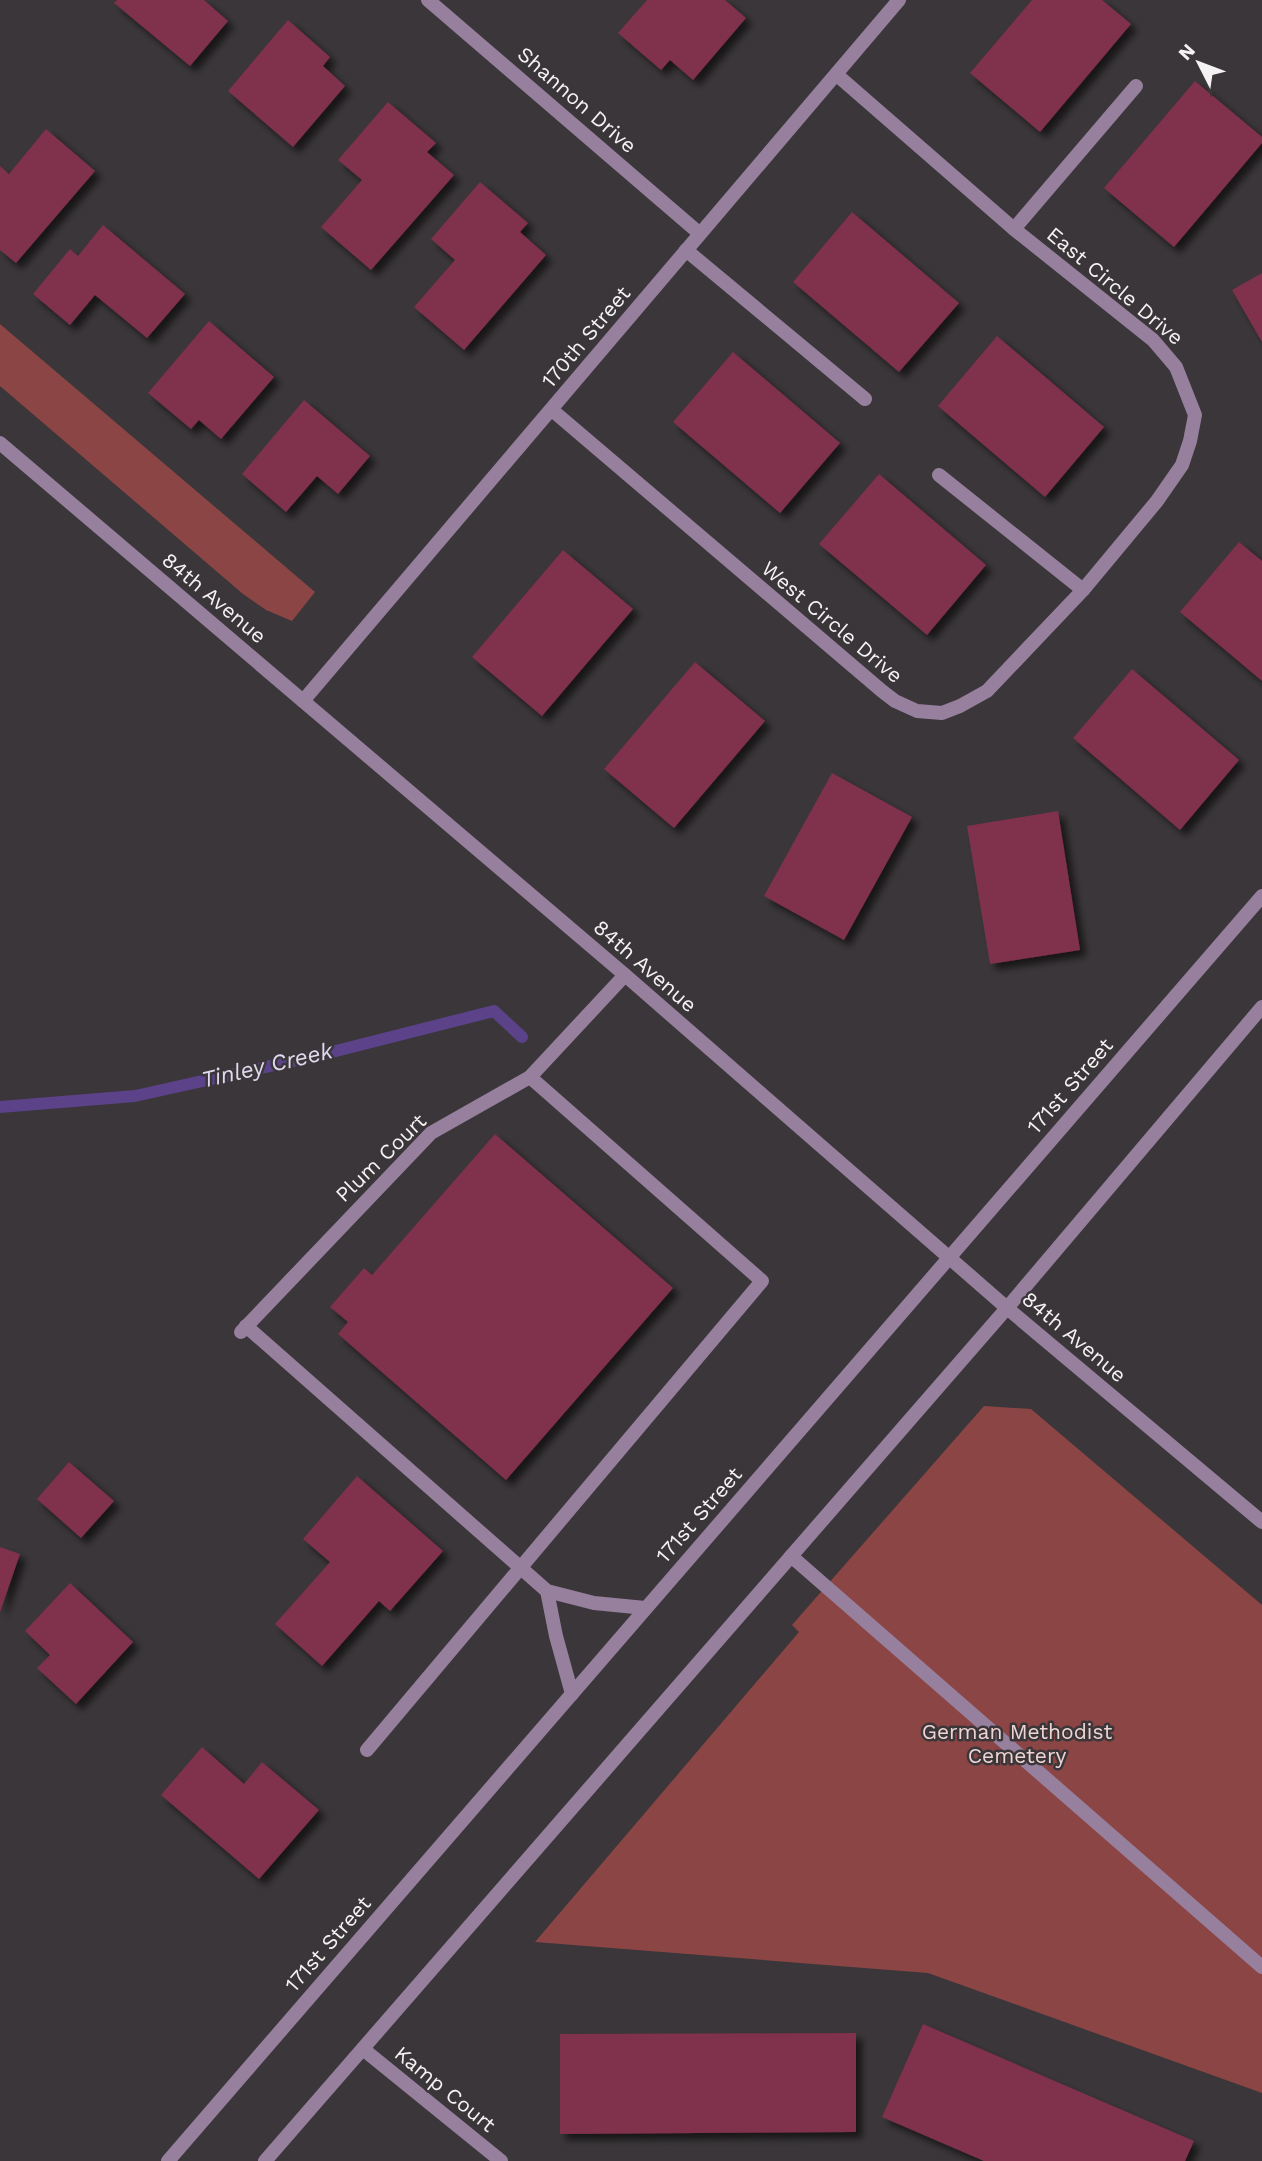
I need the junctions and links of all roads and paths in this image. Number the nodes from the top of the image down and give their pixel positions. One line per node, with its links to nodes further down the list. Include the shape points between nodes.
1 (428, 0): 6 (street, Shannon Drive)
2 (899, 0): 3 (street, 170th Street)
3 (837, 75): 5 (street, East Circle Drive); 6 (street, 170th Street)
4 (1136, 86): 5 (street)
5 (1014, 229): 12 (street, East Circle Drive, via 1153,340 1176,367 1195,415 1182,465)
6 (699, 233): 7 (street, 170th Street)
7 (686, 250): 8 (street); 9 (street, 170th Street)
8 (865, 399)
9 (552, 410): 12 (street, West Circle Drive, via 882,691 917,710 942,713 987,691); 13 (street, 170th Street)
10 (0, 443): 13 (street, 84th Avenue)
11 (939, 475): 12 (street)
12 (1087, 584)
13 (303, 701): 15 (street, 84th Avenue)
14 (1262, 896): 18 (street, 171st Street)
15 (625, 975): 17 (street, Plum Court); 18 (street, 84th Avenue)
16 (1262, 1007): 19 (street)
17 (530, 1077): 22 (street, via 762,1282); 22 (street, Plum Court, via 431,1133 244,1329)
18 (948, 1259): 19 (street, 84th Avenue); 24 (street, 171st Street)
19 (1007, 1308): 20 (street, 84th Avenue); 21 (street)
20 (1262, 1522)
21 (791, 1556): 27 (street); 28 (street)
22 (521, 1568): 23 (street); 26 (street)
23 (547, 1591): 24 (street, via 594,1603); 25 (street)
24 (645, 1608): 25 (street, 171st Street)
25 (572, 1694): 29 (street, 171st Street)
26 (367, 1750)
27 (1262, 1967)
28 (363, 2049): 30 (street); 31 (street, Kamp Court)
29 (168, 2161)
30 (265, 2161)
31 (501, 2161)

